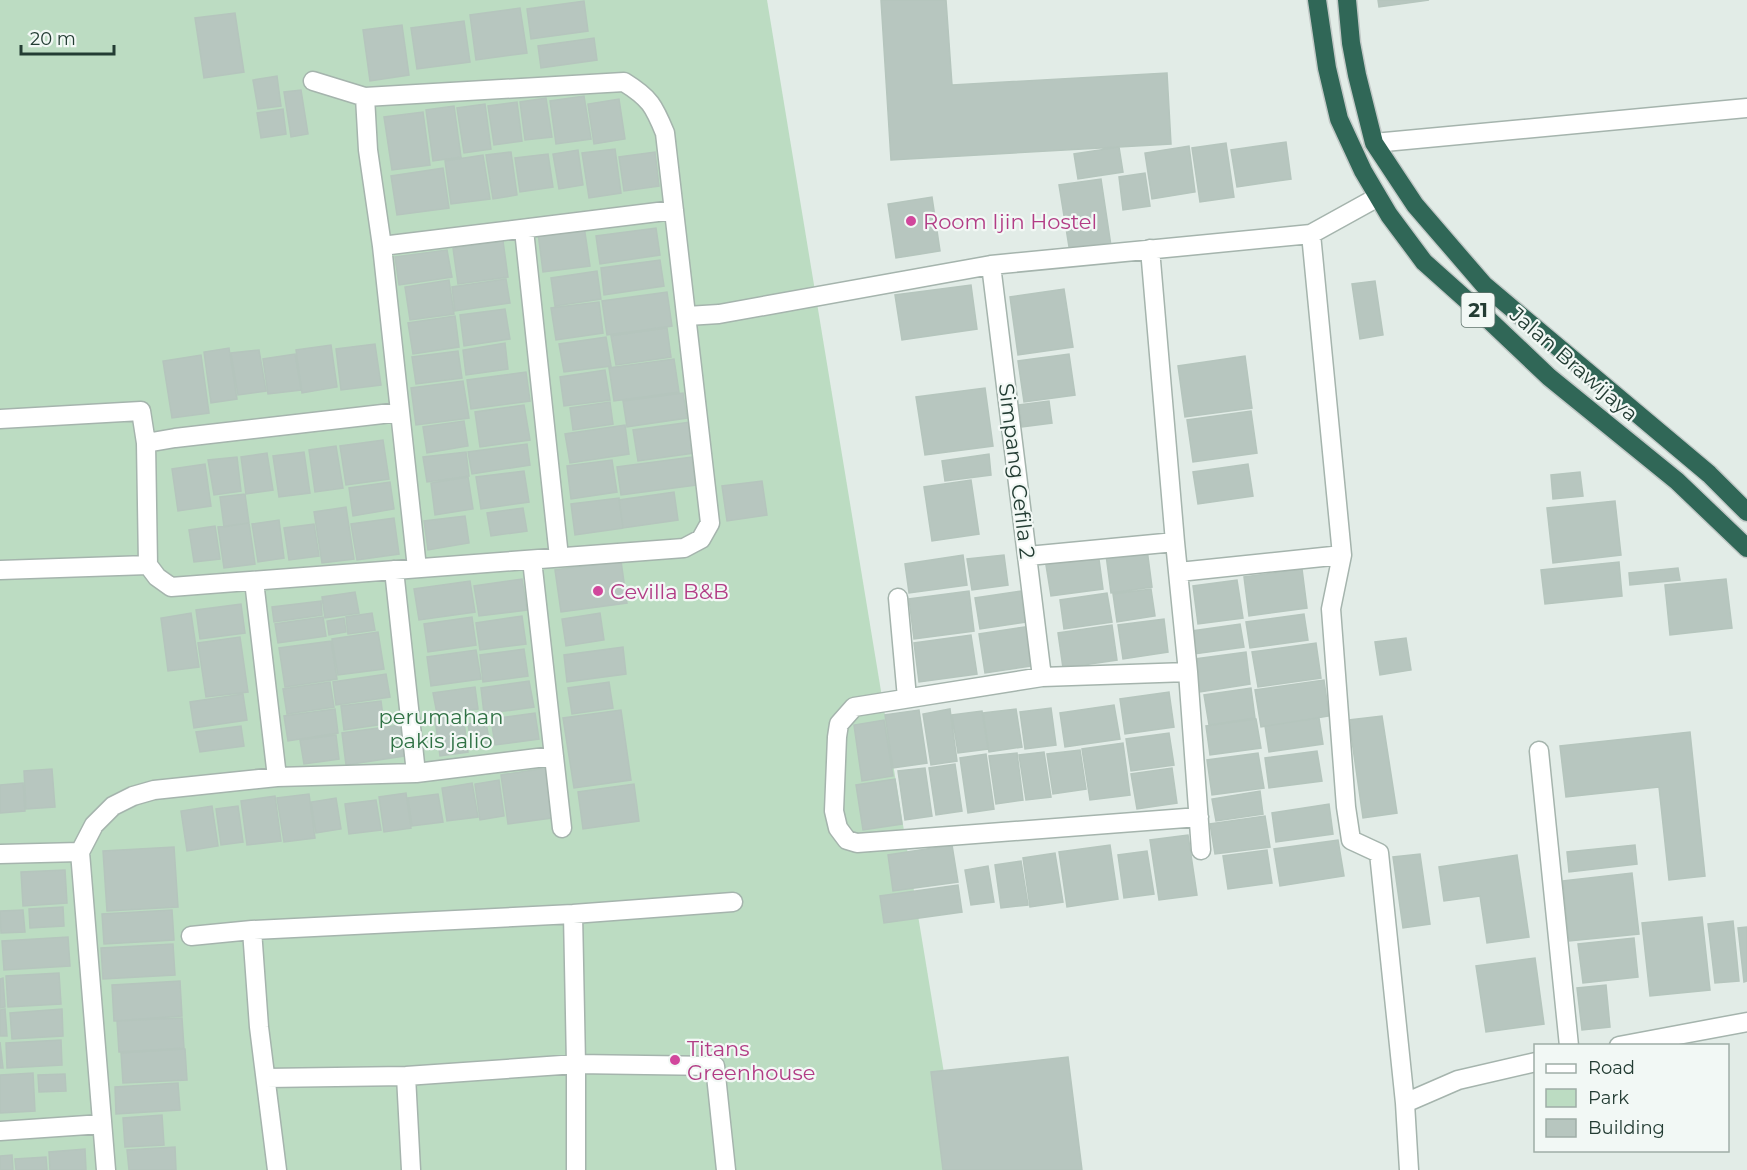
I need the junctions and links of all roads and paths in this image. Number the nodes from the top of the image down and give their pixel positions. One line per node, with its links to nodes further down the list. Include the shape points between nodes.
1 (1317, 0): 7 (highway, Jalan Brawijaya / 21, via 1339,118)
2 (1347, 0): 6 (highway, Jalan Brawijaya / 21, via 1357,75)
3 (313, 81): 4 (street)
4 (365, 97): 8 (street, via 624,82 654,107 665,133); 11 (street, via 368,150)
5 (1747, 108): 6 (street)
6 (1374, 143): 18 (highway, Jalan Brawijaya / 21, via 1414,205 1484,285 1708,474)
7 (1378, 197): 10 (street); 20 (highway, Jalan Brawijaya / 21, via 1424,262 1549,377 1677,481)
8 (674, 210): 9 (street); 14 (street)
9 (524, 230): 11 (street); 23 (street)
10 (1311, 234): 12 (street); 21 (street)
11 (382, 246): 15 (street)
12 (1150, 249): 13 (street); 19 (street)
13 (991, 265): 14 (street, via 719,314); 22 (street, Simpang Cefila 2)
14 (687, 316): 23 (street, via 710,523 702,539 684,548)
15 (400, 412): 17 (street); 26 (street)
16 (0, 419): 17 (street, via 141,411)
17 (146, 443): 25 (street)
18 (1747, 512)
19 (1174, 542): 22 (street); 29 (street)
20 (1747, 549)
21 (1342, 555): 29 (street); 55 (street, via 1332,609 1346,807 1351,840 1379,853)
22 (1028, 556): 33 (street, Simpang Cefila 2)
23 (559, 557): 24 (street)
24 (532, 560): 26 (street); 36 (street)
25 (148, 565): 27 (street); 30 (street, via 171,587)
26 (417, 568): 28 (street)
27 (0, 570)
28 (394, 570): 30 (street); 37 (street)
29 (1179, 572): 32 (street)
30 (254, 581): 38 (street)
31 (898, 598): 34 (street)
32 (1188, 672): 33 (street); 39 (street)
33 (1042, 676): 34 (street)
34 (907, 698): 39 (street, via 854,707 839,724 834,811 838,828 847,840 872,843)
35 (1539, 751): 49 (street)
36 (554, 756): 37 (street); 40 (street)
37 (416, 772): 38 (street)
38 (277, 777): 42 (street, via 154,790 133,796 113,806 94,825)
39 (1199, 817): 41 (street)
40 (562, 828)
41 (1201, 850)
42 (80, 852): 43 (street); 56 (street)
43 (0, 854)
44 (733, 902): 45 (street)
45 (573, 914): 46 (street); 52 (street)
46 (252, 930): 47 (street); 54 (street)
47 (191, 936)
48 (1747, 1022): 50 (street)
49 (1569, 1044)
50 (1629, 1044)
51 (1534, 1062): 55 (street, via 1458,1080)
52 (576, 1064): 53 (street); 61 (street); 62 (street, via 714,1066)
53 (406, 1076): 54 (street); 60 (street)
54 (266, 1078): 59 (street)
55 (1405, 1103): 63 (street)
56 (102, 1124): 57 (street); 58 (street)
57 (0, 1131)
58 (106, 1170)
59 (277, 1170)
60 (411, 1170)
61 (576, 1170)
62 (726, 1170)
63 (1409, 1170)

